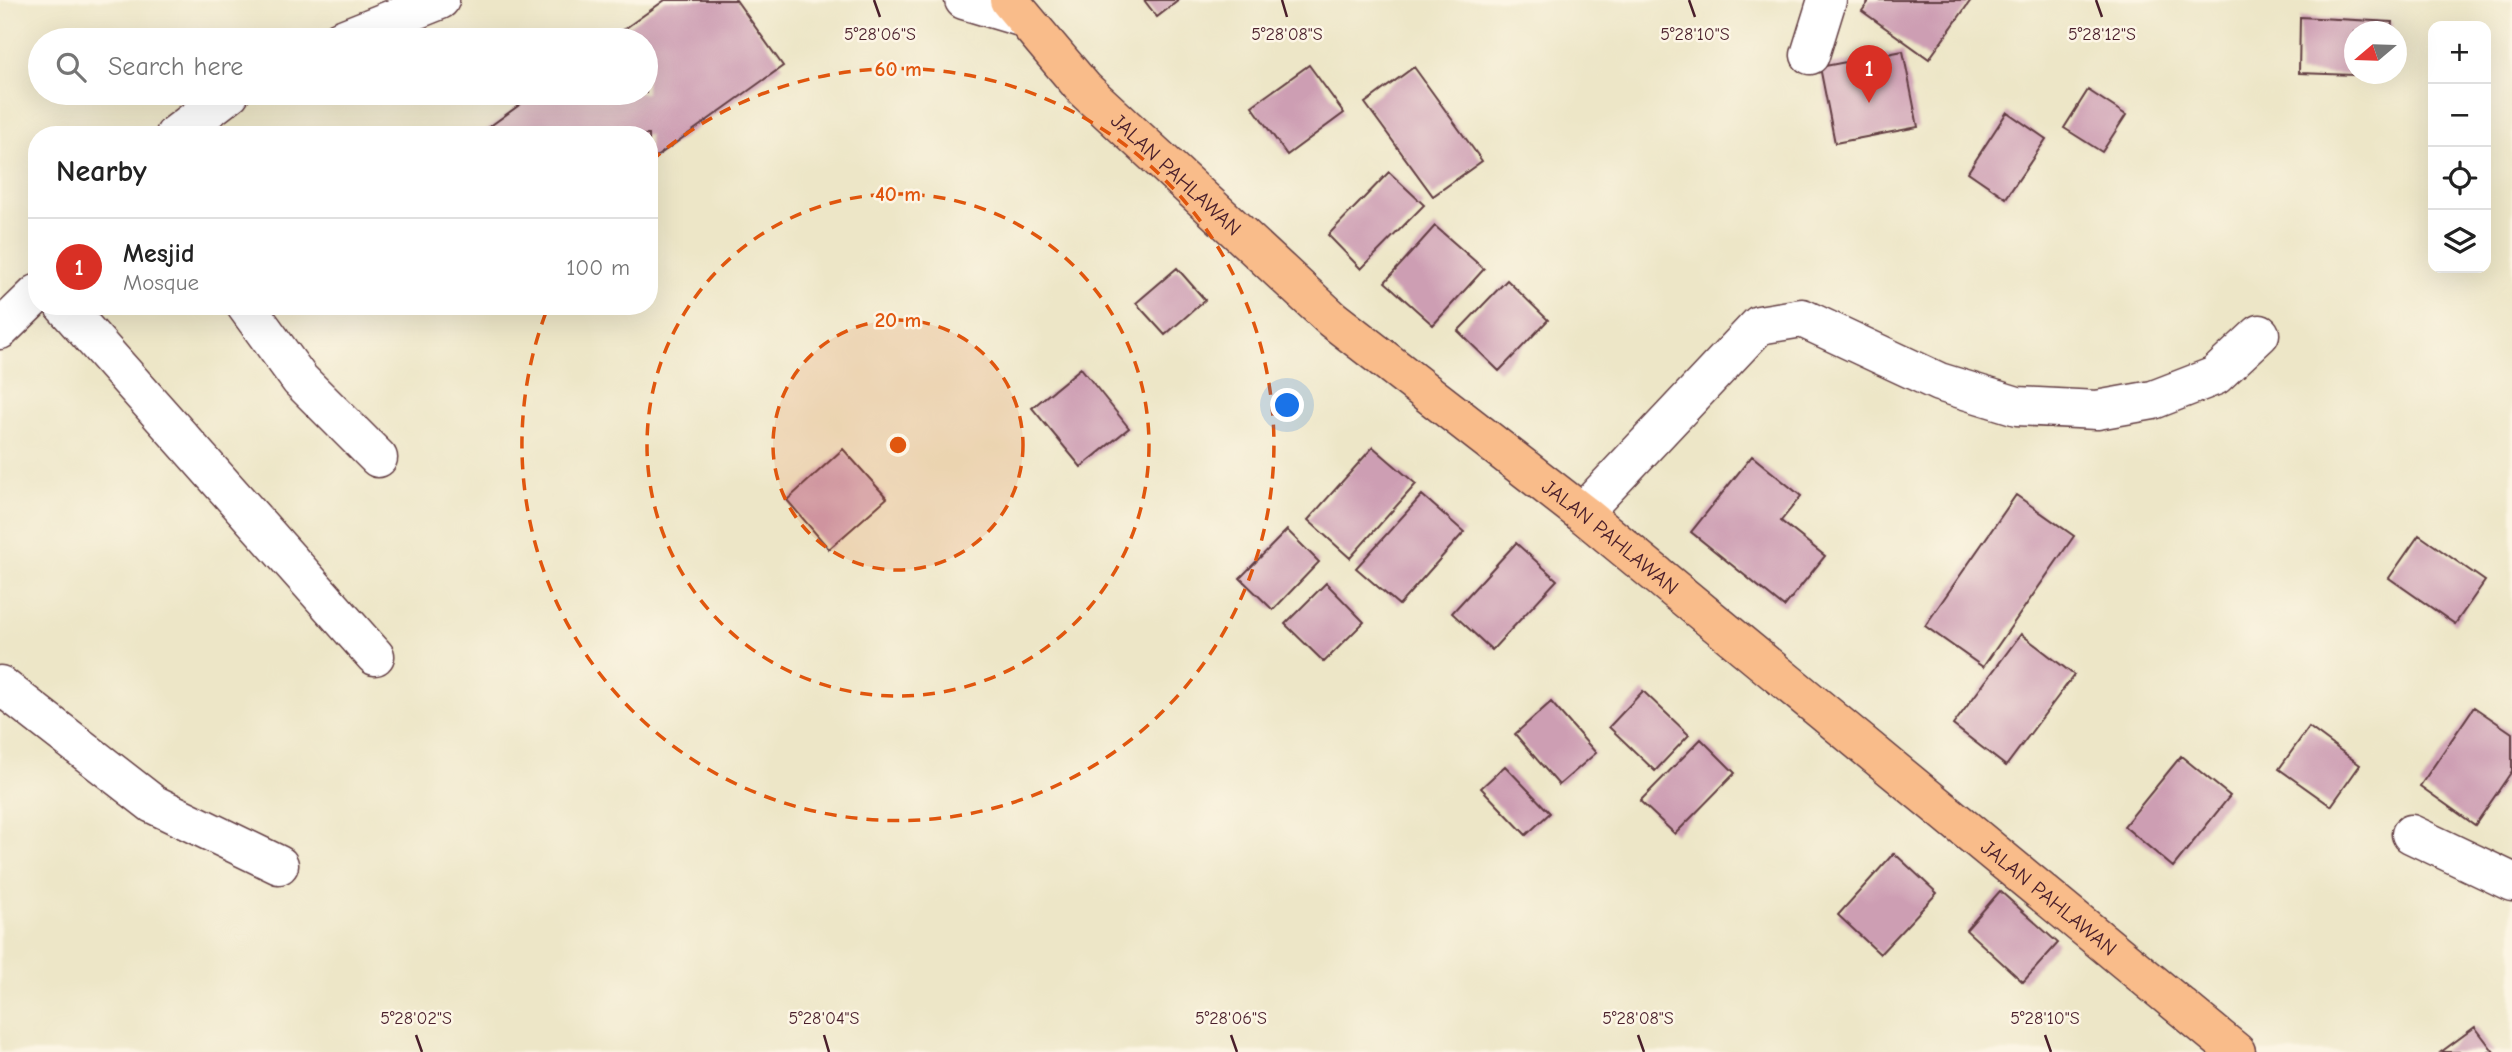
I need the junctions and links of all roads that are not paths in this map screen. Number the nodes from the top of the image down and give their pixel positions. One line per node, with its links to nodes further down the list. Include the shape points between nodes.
1 (440, 0): 5 (street)
2 (964, 0): 4 (street)
3 (1827, 0): 6 (street)
4 (1015, 8): 15 (highway, JALAN PAHLAWAN, via 1084,89 1332,319)
5 (371, 28)
6 (1810, 55)
7 (215, 105): 8 (street)
8 (188, 126)
9 (28, 303): 12 (street)
10 (72, 315): 16 (street)
11 (253, 315): 14 (street, via 300,380)
12 (0, 330)
13 (2260, 334): 15 (street, via 2215,376 2152,400 2097,410 2017,406 1939,382 1802,317 1759,325)
14 (378, 458)
15 (1581, 513): 21 (highway, JALAN PAHLAWAN)
16 (375, 656)
17 (0, 685): 19 (street, via 153,804)
18 (2411, 834): 20 (street)
19 (279, 864)
20 (2512, 882)
21 (2236, 1052)

